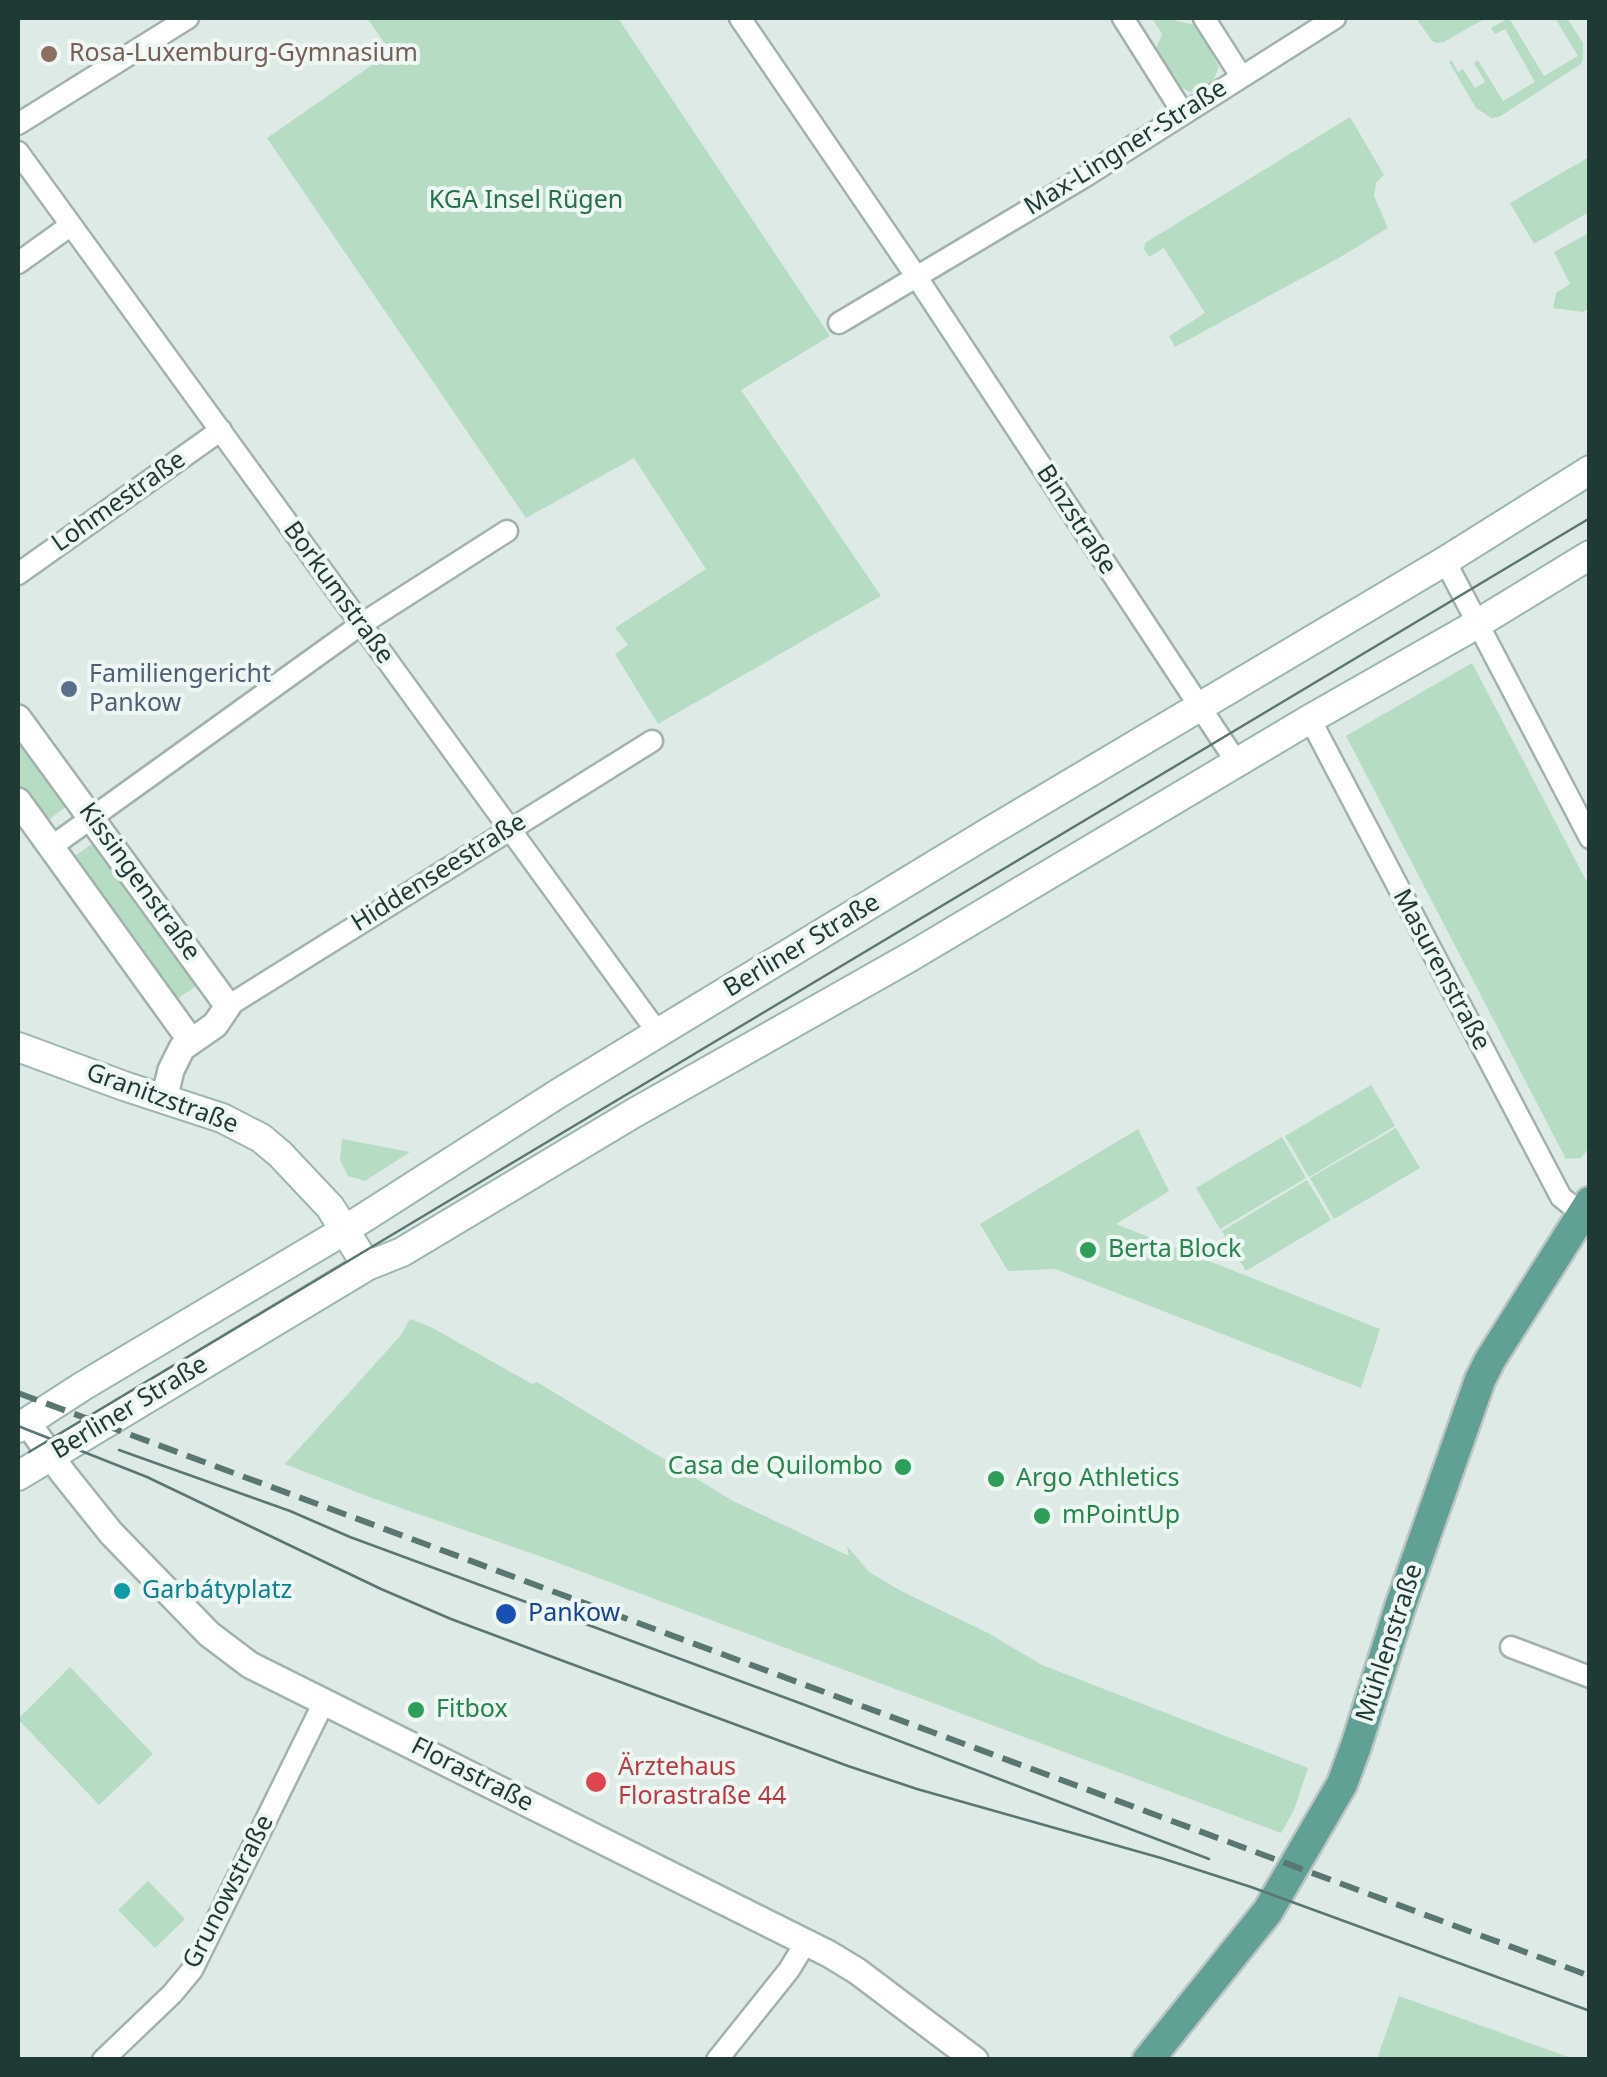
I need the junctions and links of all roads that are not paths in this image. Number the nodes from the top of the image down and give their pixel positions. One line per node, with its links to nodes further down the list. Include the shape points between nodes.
1 (188, 18): 8 (street)
2 (740, 18): 12 (street, Binzstraße)
3 (1123, 18): 7 (street)
4 (1204, 18): 6 (street)
5 (1335, 18): 6 (street, Max-Lingner-Straße)
6 (1242, 76): 7 (street, Max-Lingner-Straße)
7 (1183, 114): 12 (street, Max-Lingner-Straße)
8 (18, 124)
9 (18, 152): 10 (street, Borkumstraße)
10 (70, 225): 11 (street); 14 (street, Borkumstraße)
11 (18, 263)
12 (916, 276): 13 (street); 22 (street, Binzstraße)
13 (838, 323)
14 (221, 430): 19 (street, Lohmestraße); 21 (street, Borkumstraße)
15 (1590, 470): 18 (main road, Berliner Straße)
16 (506, 532): 21 (street)
17 (1590, 555): 20 (main road, Berliner Straße)
18 (1445, 561): 20 (street); 22 (main road, Berliner Straße)
19 (18, 574)
20 (1478, 624): 24 (main road, Berliner Straße); 30 (street)
21 (360, 625): 28 (street); 29 (street, Borkumstraße)
22 (1200, 707): 26 (street, Binzstraße); 33 (main road, Berliner Straße)
23 (18, 718): 28 (street, Kissingenstraße)
24 (1310, 719): 26 (main road, Berliner Straße); 37 (street, Masurenstraße, via 1561,1197)
25 (652, 742): 29 (street, Hiddenseestraße)
26 (1238, 764): 39 (main road, Berliner Straße, via 402,1252)
27 (18, 801): 31 (street, Kissingenstraße)
28 (92, 816): 31 (street); 32 (street, Kissingenstraße)
29 (510, 829): 32 (street, Hiddenseestraße); 33 (street, Borkumstraße)
30 (1590, 838)
31 (51, 847): 34 (street, Kissingenstraße)
32 (228, 1006): 34 (street, via 215,1026)
33 (658, 1033): 38 (main road, Berliner Straße)
34 (191, 1041): 36 (street, via 177,1054)
35 (18, 1047): 36 (main road, Granitzstraße)
36 (164, 1099): 38 (main road, Granitzstraße, via 261,1138)
37 (1585, 1208): 50 (main road, Mühlenstraße, via 1480,1380 1342,1784 1268,1911)
38 (346, 1229): 39 (main road, Granitzstraße); 40 (main road, Berliner Straße)
39 (367, 1266): 41 (main road, Berliner Straße)
40 (22, 1425): 41 (street, Florastraße)
41 (50, 1455): 42 (main road, Berliner Straße); 45 (street, Florastraße, via 105,1528 209,1634 250,1665)
42 (18, 1476)
43 (1511, 1647): 44 (street)
44 (1590, 1678)
45 (324, 1702): 46 (street, Florastraße); 47 (street, Grunowstraße, via 192,1970)
46 (806, 1942): 48 (street); 49 (street, Florastraße, via 856,1971)
47 (103, 2060)
48 (717, 2060)
49 (974, 2060)
50 (1148, 2060)

